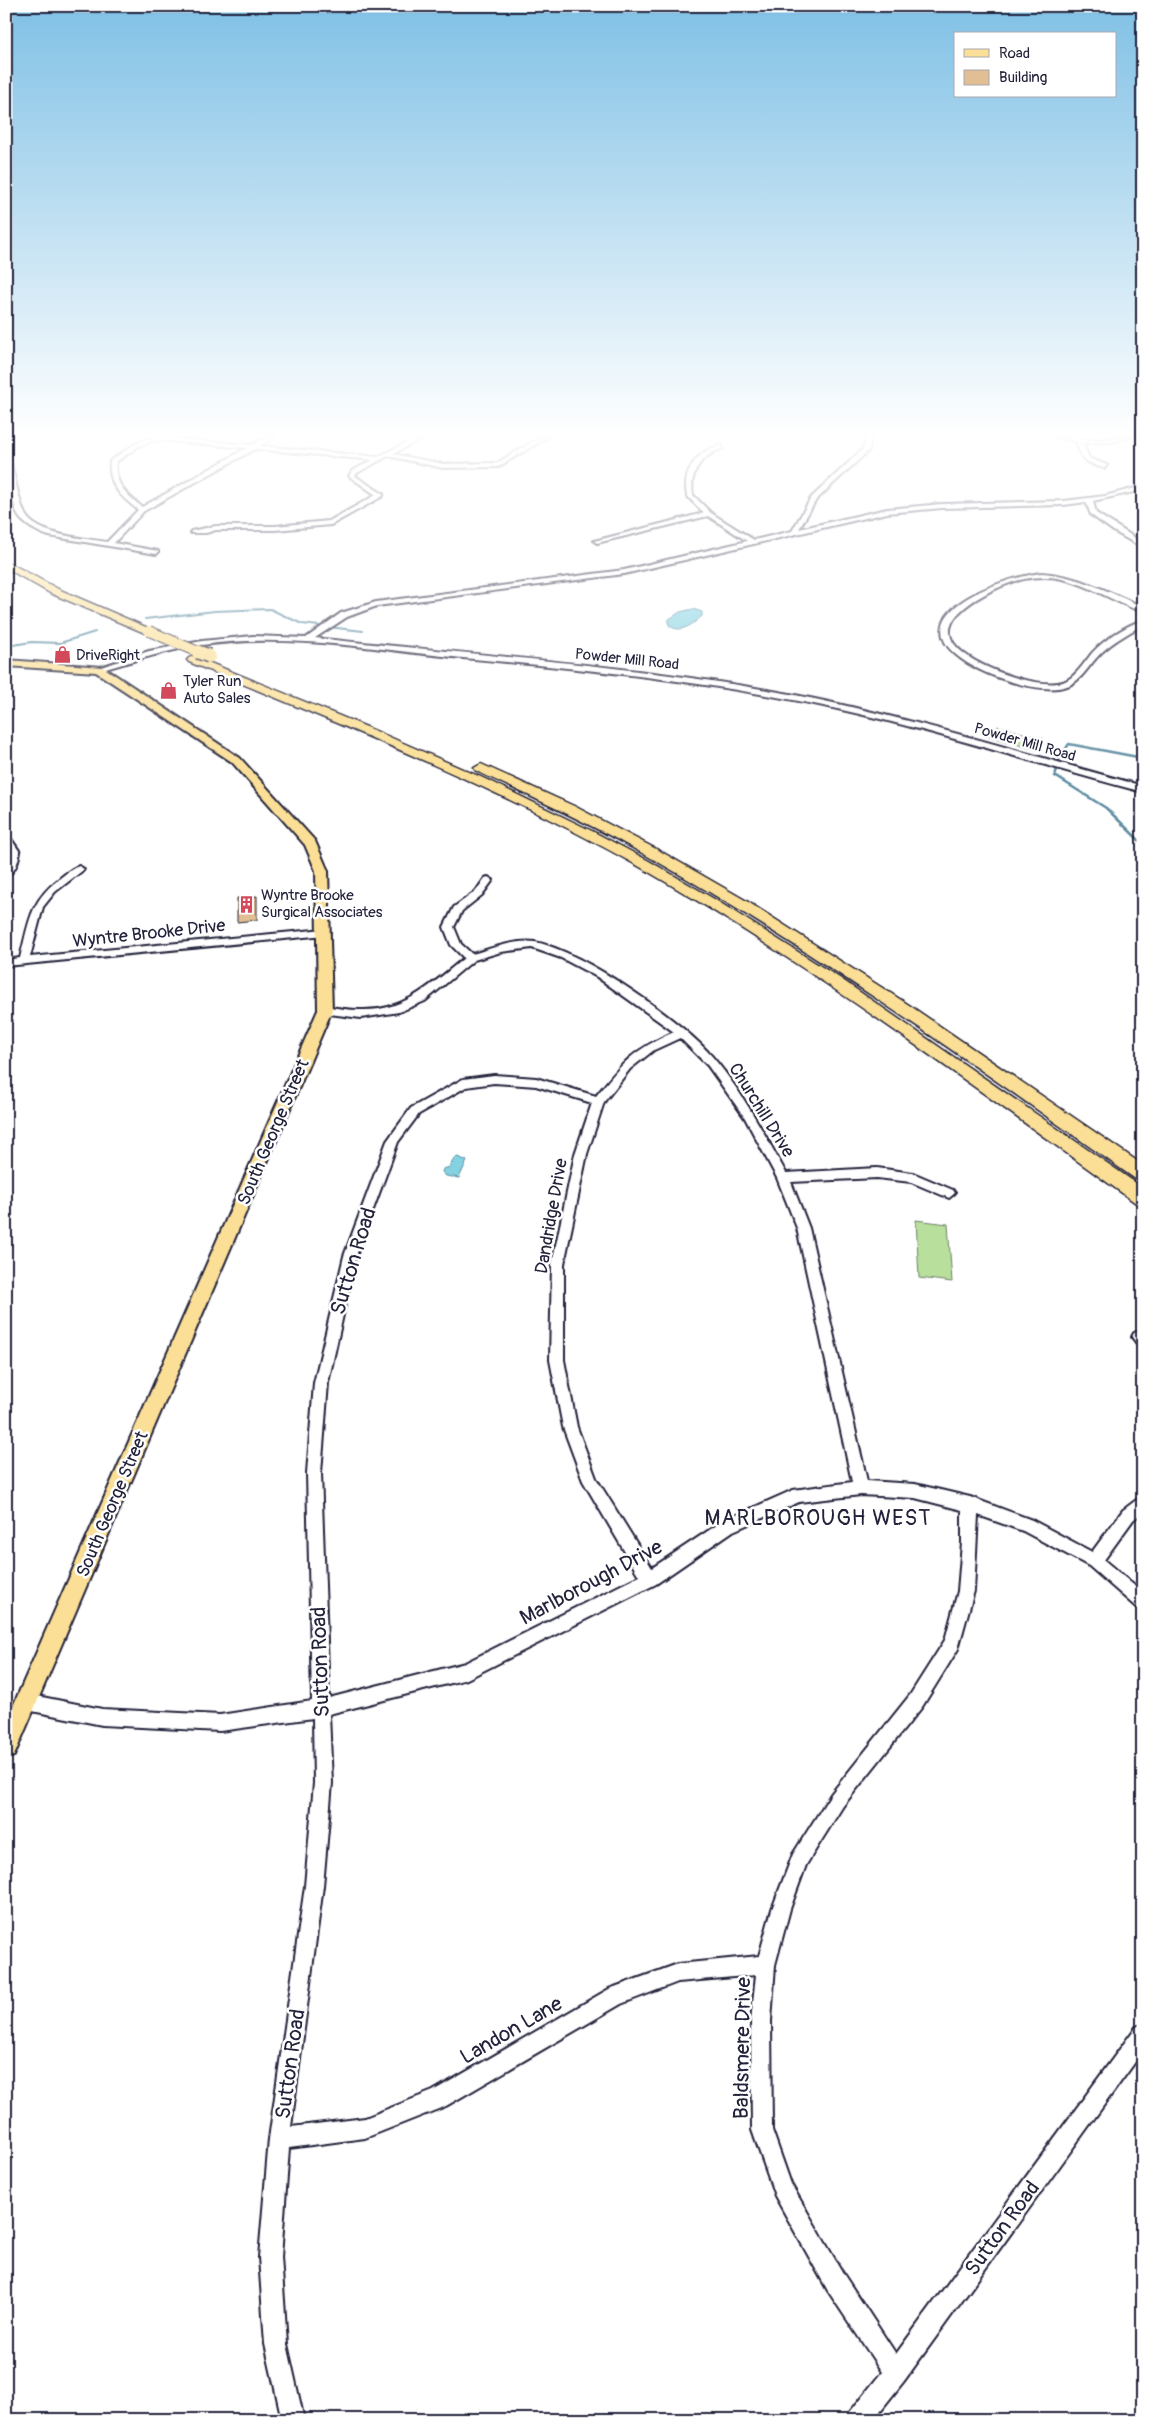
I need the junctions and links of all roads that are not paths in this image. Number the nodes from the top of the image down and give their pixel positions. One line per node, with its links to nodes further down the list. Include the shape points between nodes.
1 (144, 550): 3 (street)
2 (718, 550): 8 (street, via 624,572 376,604 344,615)
3 (156, 552)
4 (6, 564): 9 (highway, bridge, via 54,590)
5 (6, 577): 27 (highway, via 133,635 482,782 643,864 798,957)
6 (1143, 610): 7 (street, via 1070,577 1045,573 999,585 970,601 952,614 946,625 946,634 951,644 978,666 1022,683 1060,686 1072,680 1108,644)
7 (1143, 622)
8 (308, 640): 11 (street, Powder Mill Road, via 244,639 187,644 146,653); 12 (street, Powder Mill Road, via 604,670 743,688 858,711)
9 (209, 656): 24 (highway, via 525,787 646,850 767,920 869,985)
10 (6, 663): 11 (main road)
11 (100, 669): 17 (main road, South George Street, via 236,760 311,844 320,864)
12 (1143, 789)
13 (6, 838): 15 (street, via 15,852 12,866)
14 (79, 869): 19 (street, via 42,900)
15 (6, 873)
16 (488, 880): 18 (street, via 479,893 458,909 449,927 456,945)
17 (325, 932): 19 (street, Wyntre Brooke Drive); 21 (main road, South George Street)
18 (470, 958): 21 (street, Churchill Drive, via 421,998 395,1009 361,1014); 22 (street, Churchill Drive, via 500,949 533,945 565,956 609,980)
19 (24, 962): 20 (street, Wyntre Brooke Drive)
20 (6, 963)
21 (325, 1010): 34 (main road, South George Street)
22 (682, 1033): 23 (street, Dandridge Drive, via 650,1048 626,1066); 25 (street, Churchill Drive, via 712,1063 750,1116)
23 (598, 1101): 32 (street, Dandridge Drive, via 581,1154 558,1264 557,1360 570,1426 590,1481); 35 (street, Sutton Road, via 536,1082 494,1079 463,1083 415,1111 393,1141 350,1256 321,1382 314,1472)
24 (1143, 1175)
25 (783, 1178): 26 (street, via 877,1173 913,1178); 28 (street, Churchill Drive, via 802,1228)
26 (949, 1193)
27 (1143, 1198)
28 (861, 1488): 30 (street, Marlborough Drive, via 915,1491); 32 (street, Marlborough Drive, via 798,1494 728,1526)
29 (1143, 1502): 31 (street, via 1128,1515)
30 (970, 1504): 31 (street, Marlborough Drive, via 1027,1525); 37 (street, Baldsmere Drive, via 966,1591 952,1643 916,1701 837,1800 799,1860)
31 (1094, 1561): 33 (street, Marlborough Drive)
32 (650, 1579): 35 (street, Marlborough Drive, via 467,1671)
33 (1143, 1603)
34 (27, 1702): 35 (street, Marlborough Drive, via 102,1717 220,1724); 36 (main road, South George Street)
35 (322, 1708): 39 (street, Sutton Road, via 323,1783 314,1886)
36 (6, 1748)
37 (766, 1965): 39 (street, Landon Lane, via 678,1973 616,1996 439,2099 365,2128); 40 (street, Baldsmere Drive, via 761,2021 762,2130 782,2189 836,2283)
38 (1143, 2034): 40 (street, Sutton Road)
39 (279, 2139): 41 (street, Sutton Road, via 270,2257 276,2344)
40 (896, 2373): 42 (street, Sutton Road)
41 (293, 2420)
42 (858, 2420)

